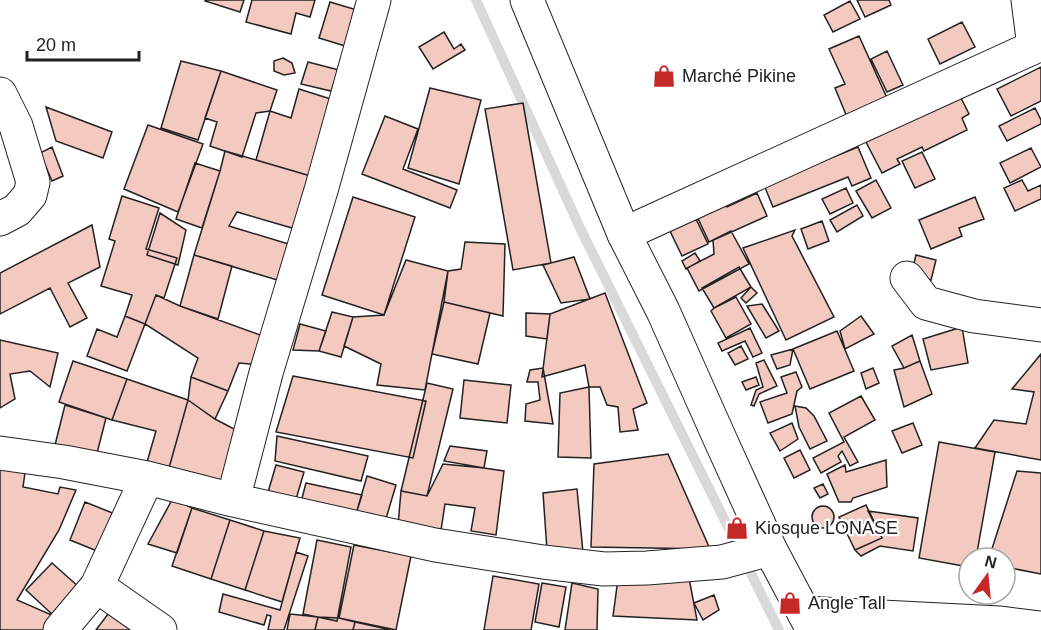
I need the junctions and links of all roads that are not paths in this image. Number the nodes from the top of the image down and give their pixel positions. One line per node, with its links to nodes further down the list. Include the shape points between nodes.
1 (374, 0): 12 (main road)
2 (527, 0): 7 (main road)
3 (1028, 0): 4 (main road)
4 (1037, 46): 7 (main road)
5 (0, 94): 6 (main road, via 16,126 33,182 30,195 17,210)
6 (0, 219)
7 (624, 234): 13 (main road, via 663,311)
8 (907, 278): 9 (main road, via 926,303 974,316)
9 (1041, 325)
10 (0, 453): 11 (main road)
11 (147, 478): 12 (main road); 14 (main road)
12 (233, 500): 13 (main road, via 435,545 604,569 722,562)
13 (770, 549): 15 (main road)
14 (97, 586): 17 (main road); 18 (main road)
15 (809, 622): 16 (main road, via 999,623)
16 (1041, 628)
17 (60, 630)
18 (160, 630)

